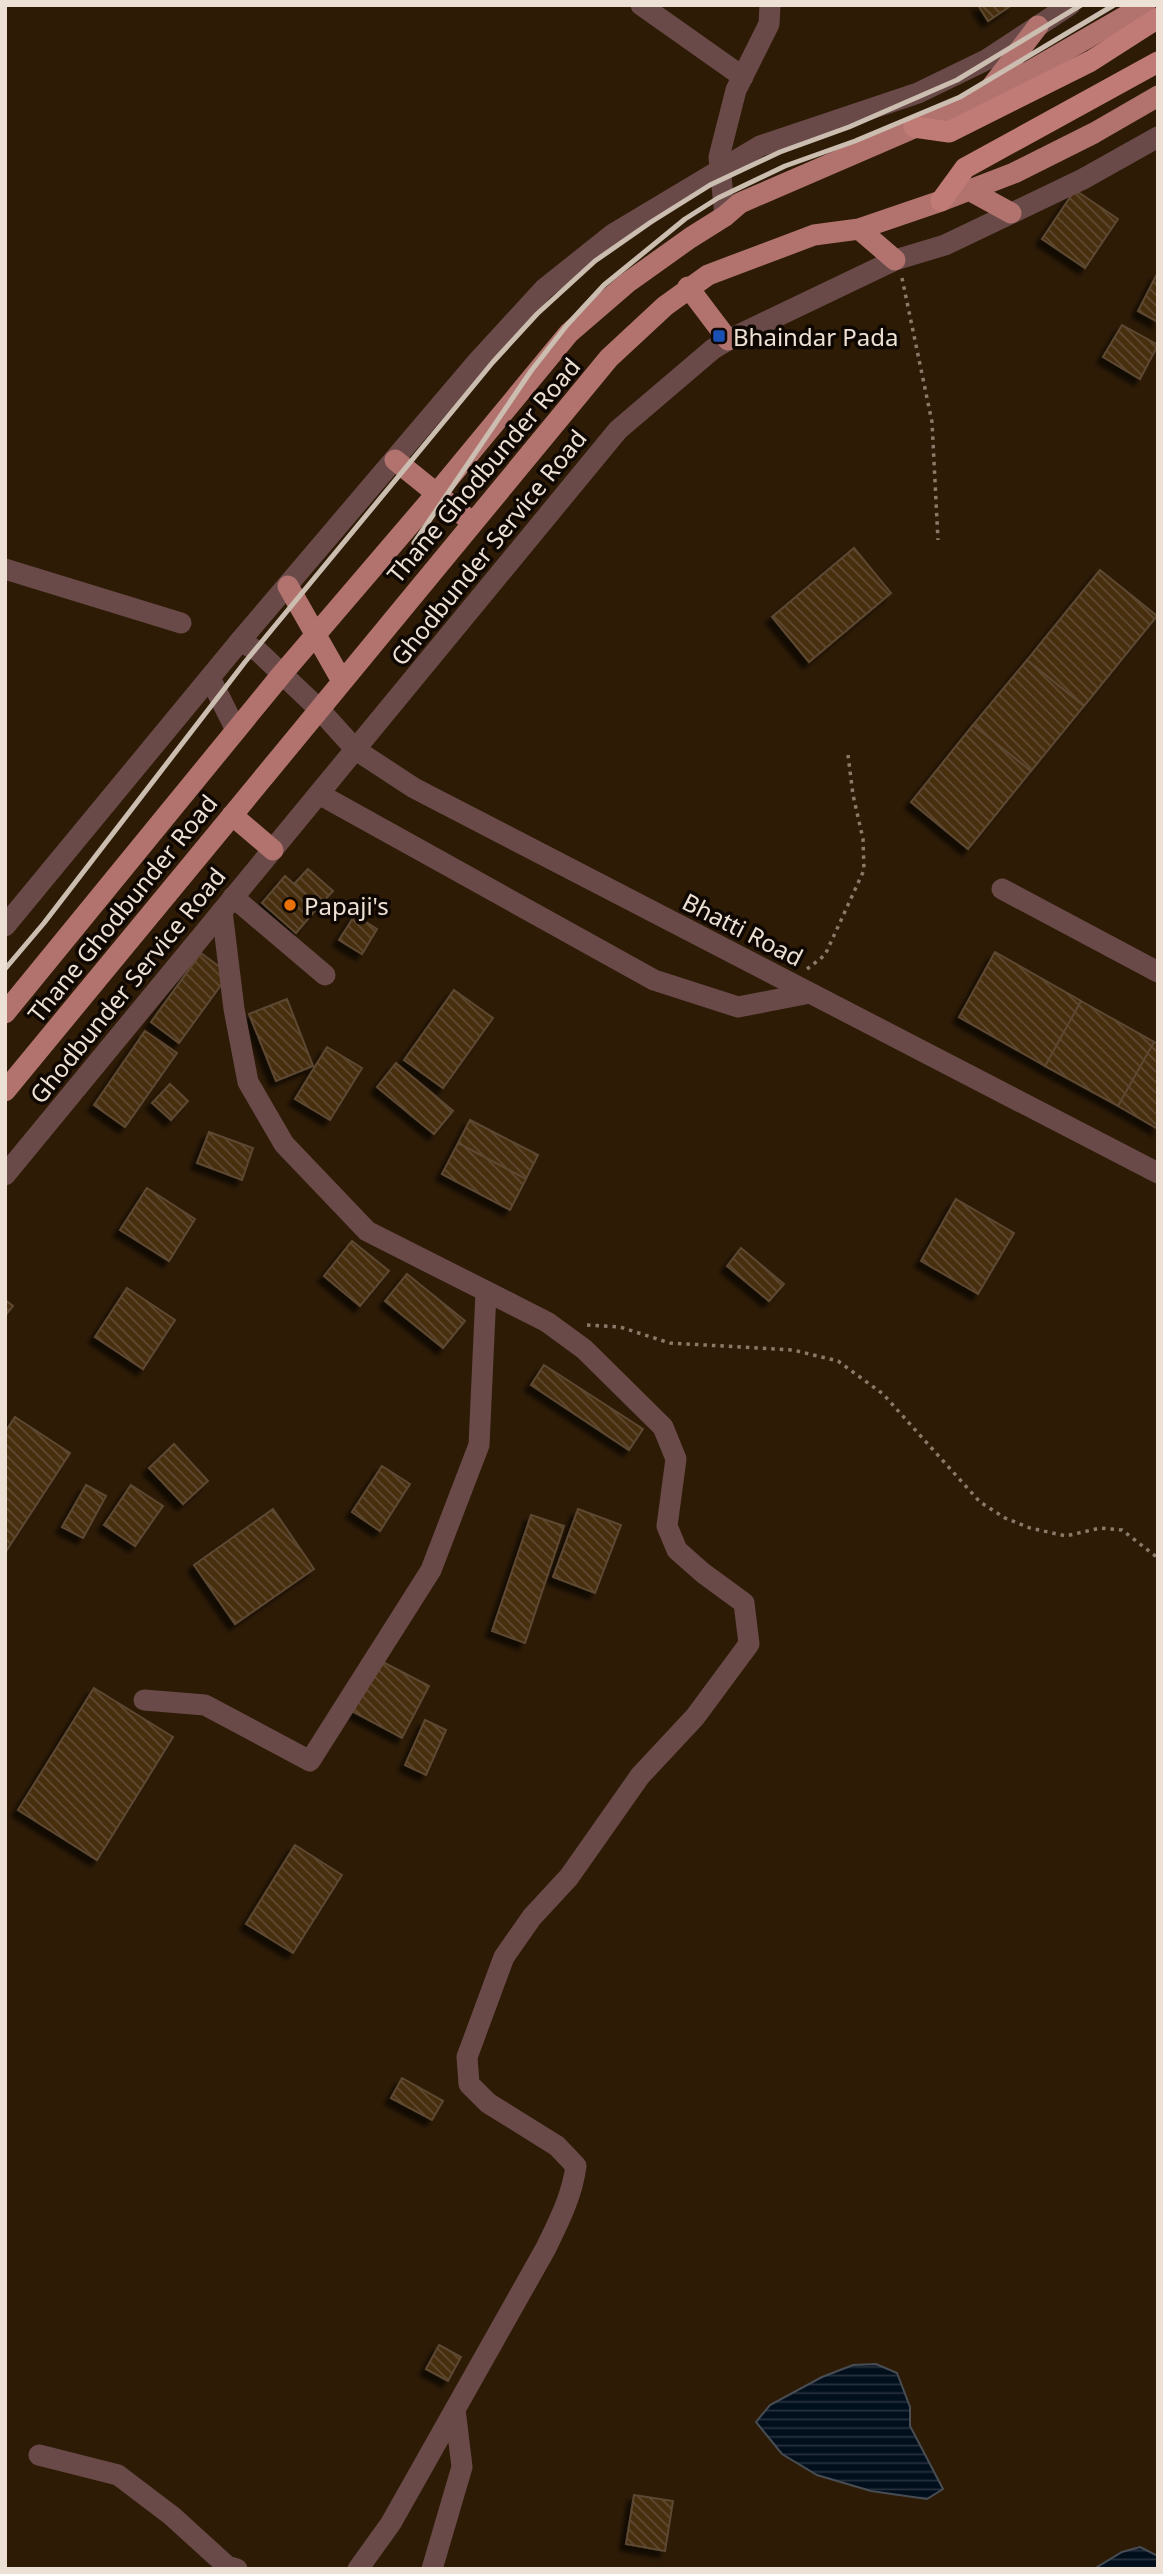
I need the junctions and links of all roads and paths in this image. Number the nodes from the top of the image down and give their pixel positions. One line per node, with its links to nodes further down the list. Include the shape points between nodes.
1 (642, 5): 8 (street)
2 (770, 5): 8 (street, via 769,24)
3 (1070, 5): 6 (street)
4 (1145, 5): 10 (main road, Thane Ghodbunder Road)
5 (1158, 18): 11 (highway, via 1091,61 949,132)
6 (1038, 26): 10 (main road); 13 (street, via 986,60 918,93 760,146)
7 (1158, 62): 15 (highway, via 965,168)
8 (743, 77): 13 (street, via 719,157)
9 (1158, 96): 14 (main road, Thane Ghodbunder Road, via 1014,173)
10 (984, 98): 11 (main road, Thane Ghodbunder Road)
11 (914, 127): 17 (main road, Thane Ghodbunder Road, via 740,204)
12 (1158, 137): 16 (street, Ghodbunder Service Road)
13 (720, 170): 17 (street); 22 (street, via 613,234 544,289)
14 (969, 190): 15 (main road, Thane Ghodbunder Road); 16 (main road)
15 (941, 201): 18 (main road, Thane Ghodbunder Road)
16 (1012, 213): 19 (street, Ghodbunder Service Road, via 946,245)
17 (725, 216): 23 (main road, Thane Ghodbunder Road, via 627,283 569,333)
18 (859, 229): 19 (main road); 20 (main road, Thane Ghodbunder Road, via 814,235)
19 (895, 260): 21 (street, Ghodbunder Service Road); 25 (path, via 905,286 932,422)
20 (688, 287): 21 (main road); 24 (main road, Thane Ghodbunder Road, via 609,358)
21 (728, 340): 36 (street, Ghodbunder Service Road, via 618,430)
22 (395, 460): 23 (main road); 27 (street)
23 (436, 494): 24 (main road); 29 (main road, Thane Ghodbunder Road)
24 (473, 523): 33 (main road, Thane Ghodbunder Road)
25 (938, 540)
26 (5, 569): 28 (street)
27 (288, 586): 29 (main road); 30 (street)
28 (181, 623)
29 (316, 635): 31 (main road, Thane Ghodbunder Road); 33 (main road)
30 (240, 641): 31 (street, Bhatti Road); 32 (street)
31 (282, 674): 34 (street, Bhatti Road); 35 (main road, Thane Ghodbunder Road)
32 (209, 678): 35 (street); 43 (street)
33 (342, 681): 34 (main road, Thane Ghodbunder Road)
34 (319, 709): 36 (street, Bhatti Road); 39 (main road, Thane Ghodbunder Road)
35 (236, 730): 48 (main road, Thane Ghodbunder Road)
36 (356, 750): 38 (street, Ghodbunder Service Road); 46 (street, Bhatti Road, via 414,788)
37 (848, 755): 46 (path, via 864,870 825,955)
38 (318, 794): 40 (street, Ghodbunder Service Road); 47 (street, via 654,980 738,1007)
39 (232, 815): 40 (main road); 49 (main road, Thane Ghodbunder Road)
40 (272, 850): 42 (street, Ghodbunder Service Road)
41 (1002, 889): 44 (street)
42 (227, 904): 45 (street); 51 (street, Ghodbunder Service Road); 52 (street, via 234,1009 248,1082 284,1144 367,1231)
43 (5, 926)
44 (1158, 972)
45 (325, 975)
46 (790, 983): 47 (street, Bhatti Road)
47 (810, 993): 50 (street, Bhatti Road)
48 (5, 1013)
49 (5, 1091)
50 (1158, 1173)
51 (5, 1175)
52 (486, 1292): 53 (street); 55 (street, via 480,1445 431,1570 310,1761 205,1705)
53 (560, 1332): 54 (path, via 586,1325 620,1327 670,1343 793,1350 838,1361 883,1394 980,1502 1005,1518 1066,1536 1100,1528 1122,1530); 56 (street, via 584,1349 663,1427 676,1459 667,1526 677,1550 744,1602 749,1644 695,1717 640,1776 569,1877 532,1917 504,1957 484,2008 467,2057 469,2084 488,2103 557,2146 576,2166 565,2209 546,2248)
54 (1158, 1558)
55 (144, 1700)
56 (455, 2409): 59 (street, via 391,2523); 60 (street, via 462,2467)
57 (38, 2455): 58 (street, via 118,2475 227,2566)
58 (237, 2569)
59 (358, 2569)
60 (432, 2569)

